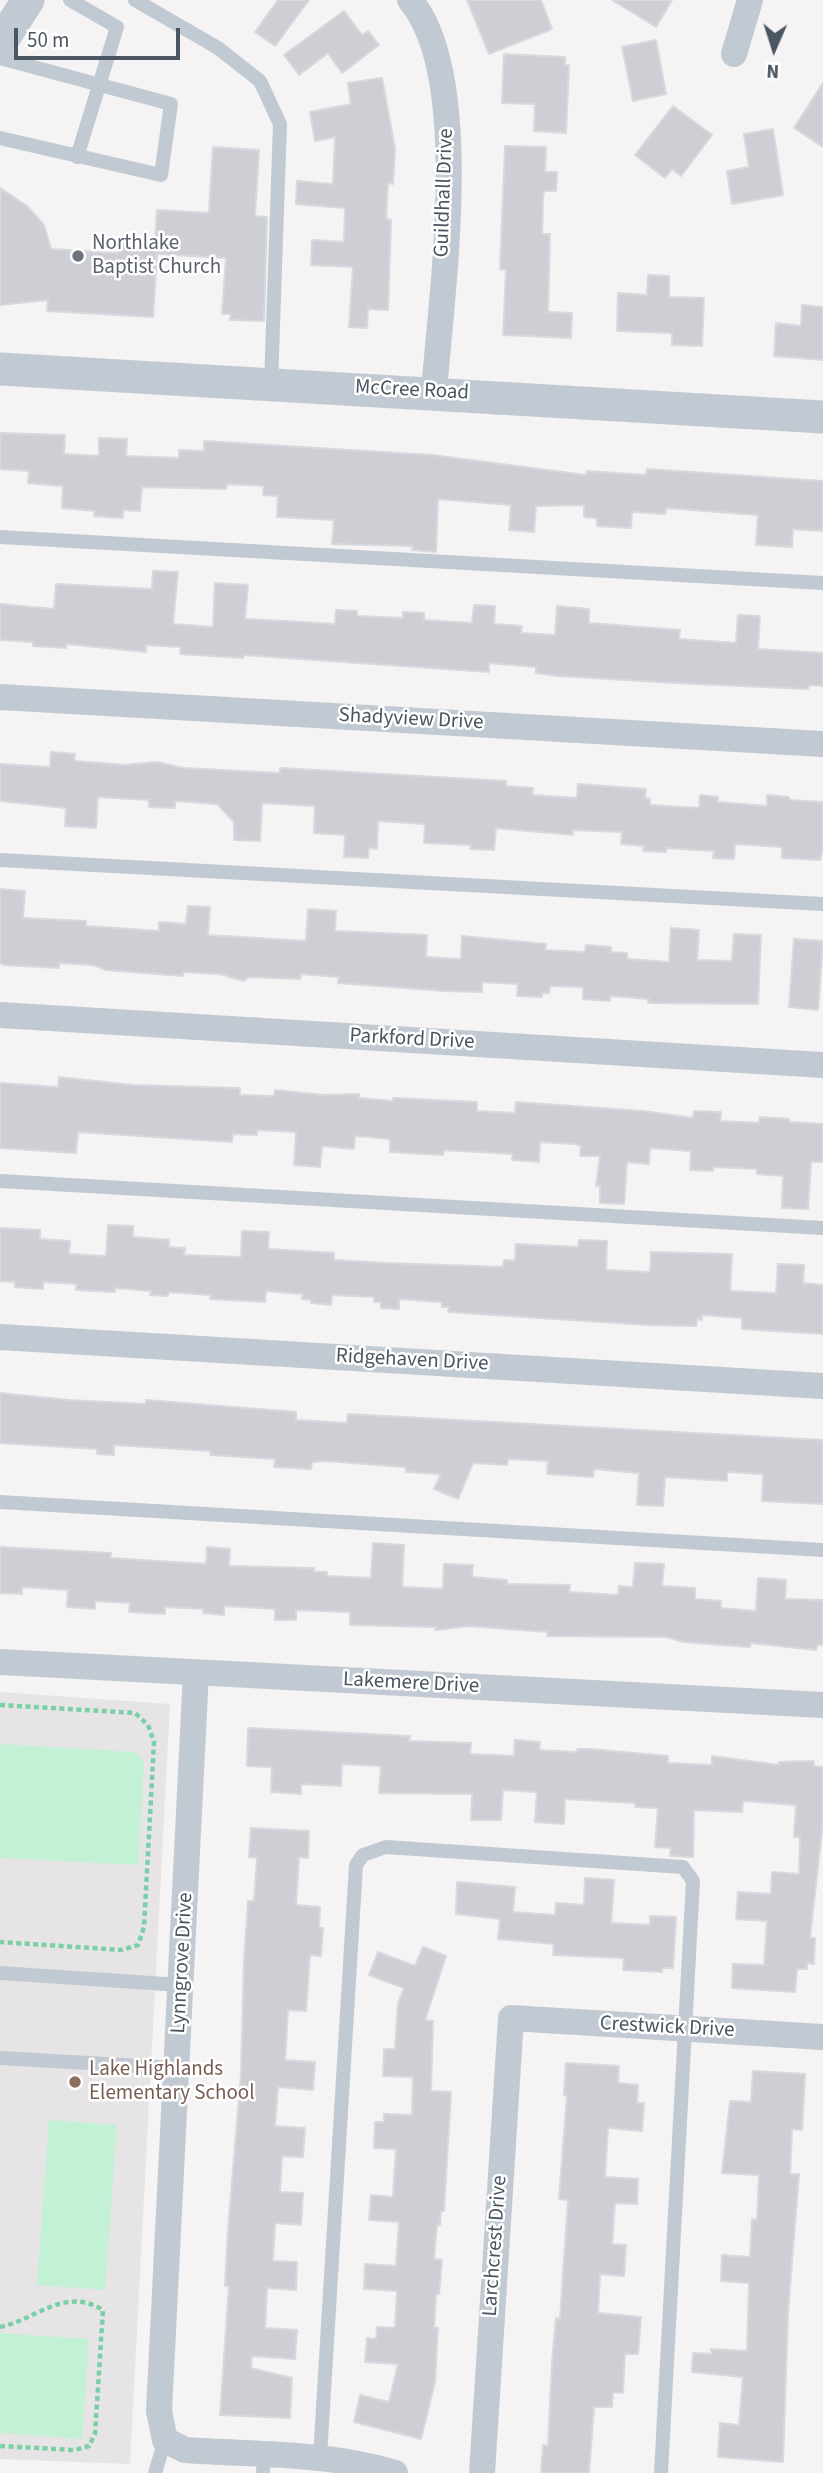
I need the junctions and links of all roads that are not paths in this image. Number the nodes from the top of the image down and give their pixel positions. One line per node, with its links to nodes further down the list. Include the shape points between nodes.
1 (28, 0): 6 (street)
2 (70, 0): 9 (lane, via 117,27)
3 (135, 0): 13 (lane, via 218,48 260,81 280,124)
4 (410, 0): 14 (street, Guildhall Drive, via 435,51 446,96 450,163)
5 (750, 0): 7 (street)
6 (0, 44)
7 (734, 54)
8 (0, 58): 9 (lane)
9 (98, 84): 11 (lane); 11 (lane, via 171,104 161,175)
10 (0, 138): 11 (lane)
11 (77, 157)
12 (0, 369): 13 (street, McCree Road)
13 (271, 384): 14 (street, McCree Road)
14 (434, 393): 15 (street, McCree Road)
15 (823, 417)
16 (0, 537): 17 (lane)
17 (823, 583)
18 (0, 697): 19 (street, Shadyview Drive)
19 (823, 744)
20 (0, 860): 21 (lane)
21 (823, 904)
22 (0, 1015): 23 (street, Parkford Drive)
23 (823, 1065)
24 (0, 1181): 25 (lane)
25 (823, 1228)
26 (0, 1336): 27 (street, Ridgehaven Drive)
27 (823, 1386)
28 (0, 1502): 29 (lane)
29 (823, 1550)
30 (0, 1662): 31 (street, Lakemere Drive)
31 (196, 1672): 32 (street, Lakemere Drive); 34 (street, Lynngrove Drive)
32 (823, 1705)
33 (0, 1973): 34 (lane)
34 (181, 1985): 39 (street, Lynngrove Drive)
35 (511, 2018): 36 (street, Crestwick Drive); 45 (street, Larchcrest Drive)
36 (685, 2030): 37 (street, Crestwick Drive); 41 (lane, via 693,1881 683,1867 386,1847 363,1855 356,1865); 46 (lane)
37 (823, 2037)
38 (0, 2057): 39 (lane)
39 (178, 2068): 40 (street, Lynngrove Drive, via 159,2411)
40 (175, 2445): 42 (street); 43 (lane)
41 (312, 2463): 42 (street); 44 (street, via 356,2461)
42 (264, 2464)
43 (155, 2473)
44 (395, 2473)
45 (482, 2473)
46 (661, 2473)

